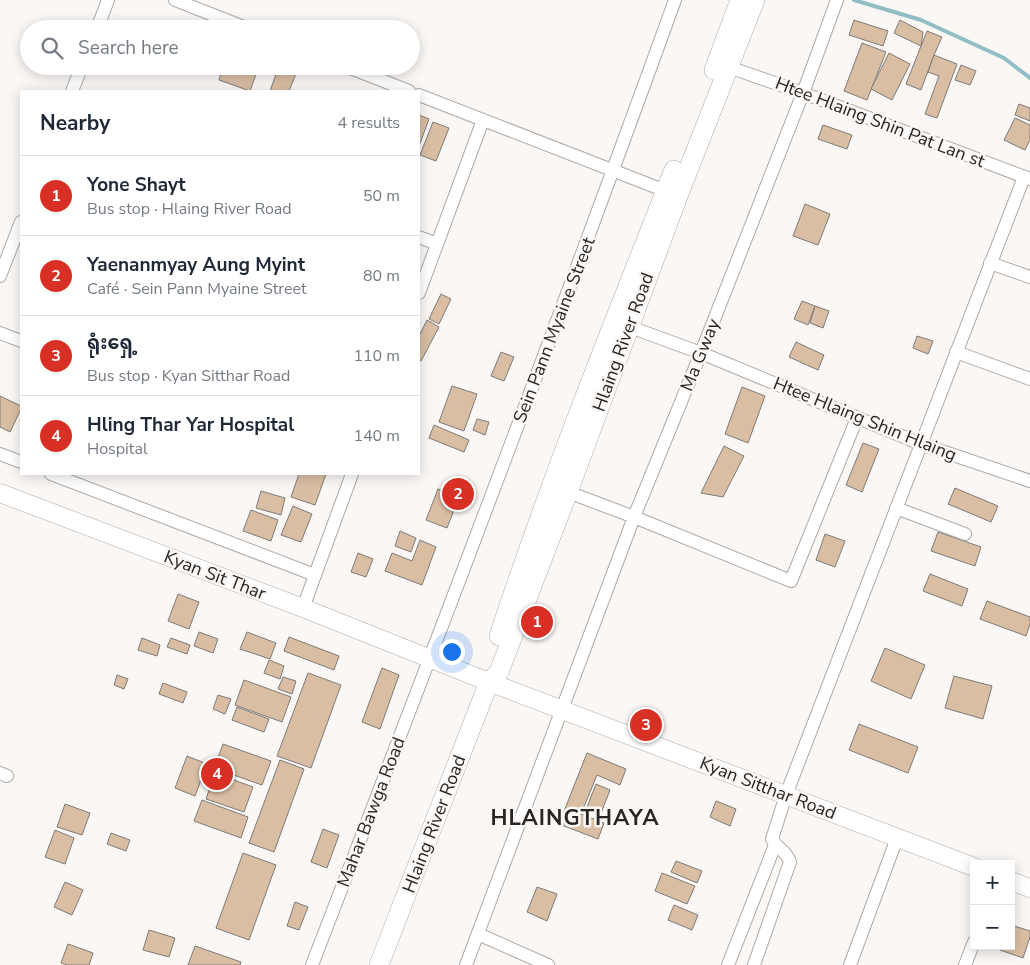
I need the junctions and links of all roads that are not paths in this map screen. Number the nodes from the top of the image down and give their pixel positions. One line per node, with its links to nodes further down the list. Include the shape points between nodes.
1 (108, 0): 7 (street)
2 (175, 0): 8 (street)
3 (675, 0): 17 (street, Sein Pann Myaine Street)
4 (740, 0): 9 (main road, Hlaing River Road)
5 (755, 0): 9 (main road, Hlaing River Road)
6 (837, 0): 14 (street, Ma Gway)
7 (100, 20)
8 (226, 20)
9 (723, 64): 14 (street, Htee Hlaing Shin Pat Lan st); 19 (main road, Hlaing River Road)
10 (78, 75): 12 (street)
11 (368, 75): 13 (street)
12 (72, 90)
13 (406, 90)
14 (803, 93): 18 (street, Htee Hlaing Shin Pat Lan st); 31 (street, Ma Gway)
15 (420, 95): 16 (street)
16 (483, 120): 17 (street); 22 (street)
17 (613, 171): 19 (street); 47 (street, Sein Pann Myaine Street)
18 (1027, 178): 23 (street)
19 (672, 194): 27 (main road, Hlaing River Road)
20 (20, 225): 24 (street)
21 (420, 237): 22 (street)
22 (437, 244): 26 (street)
23 (990, 263): 25 (street); 30 (street)
24 (0, 276)
25 (1030, 277)
26 (420, 290)
27 (621, 324): 31 (street, Htee Hlaing Shin Hlaing); 40 (main road, Hlaing River Road)
28 (0, 333): 29 (street)
29 (20, 341)
30 (956, 352): 32 (street); 34 (street)
31 (701, 353): 33 (street, Htee Hlaing Shin Hlaing); 43 (street, Ma Gway)
32 (1030, 379)
33 (857, 418): 34 (street, Htee Hlaing Shin Hlaing); 43 (street, via 791,581)
34 (921, 444): 39 (street, Htee Hlaing Shin Hlaing); 42 (street)
35 (0, 454): 36 (street)
36 (20, 462)
37 (54, 475): 45 (street)
38 (352, 475): 45 (street)
39 (1030, 481)
40 (560, 489): 43 (street); 48 (main road, Hlaing River Road, via 499,672)
41 (0, 493): 46 (main road, Kyan Sit Thar)
42 (896, 508): 44 (street); 50 (street)
43 (634, 517): 49 (street, Ma Gway)
44 (965, 534)
45 (315, 575): 46 (street)
46 (303, 608): 47 (main road, Kyan Sit Thar)
47 (430, 659): 48 (main road, Kyan Sit Thar); 58 (street, Mahar Bawga Road)
48 (489, 682): 49 (main road, Kyan Sitthar Road); 59 (main road, Hlaing River Road)
49 (562, 710): 50 (main road, Kyan Sitthar Road); 56 (street, Ma Gway)
50 (786, 795): 51 (main road, Kyan Sitthar Road); 52 (street, via 772,839)
51 (898, 838): 53 (main road, Kyan Sitthar Road); 64 (street)
52 (775, 845): 62 (street); 63 (street, via 785,852 790,862)
53 (970, 865)
54 (1015, 882): 55 (main road)
55 (1030, 888)
56 (478, 934): 60 (street, Ma Gway); 61 (street)
57 (971, 950): 65 (street)
58 (312, 965)
59 (379, 965)
60 (466, 965)
61 (548, 965)
62 (728, 965)
63 (754, 965)
64 (850, 965)
65 (965, 965)

